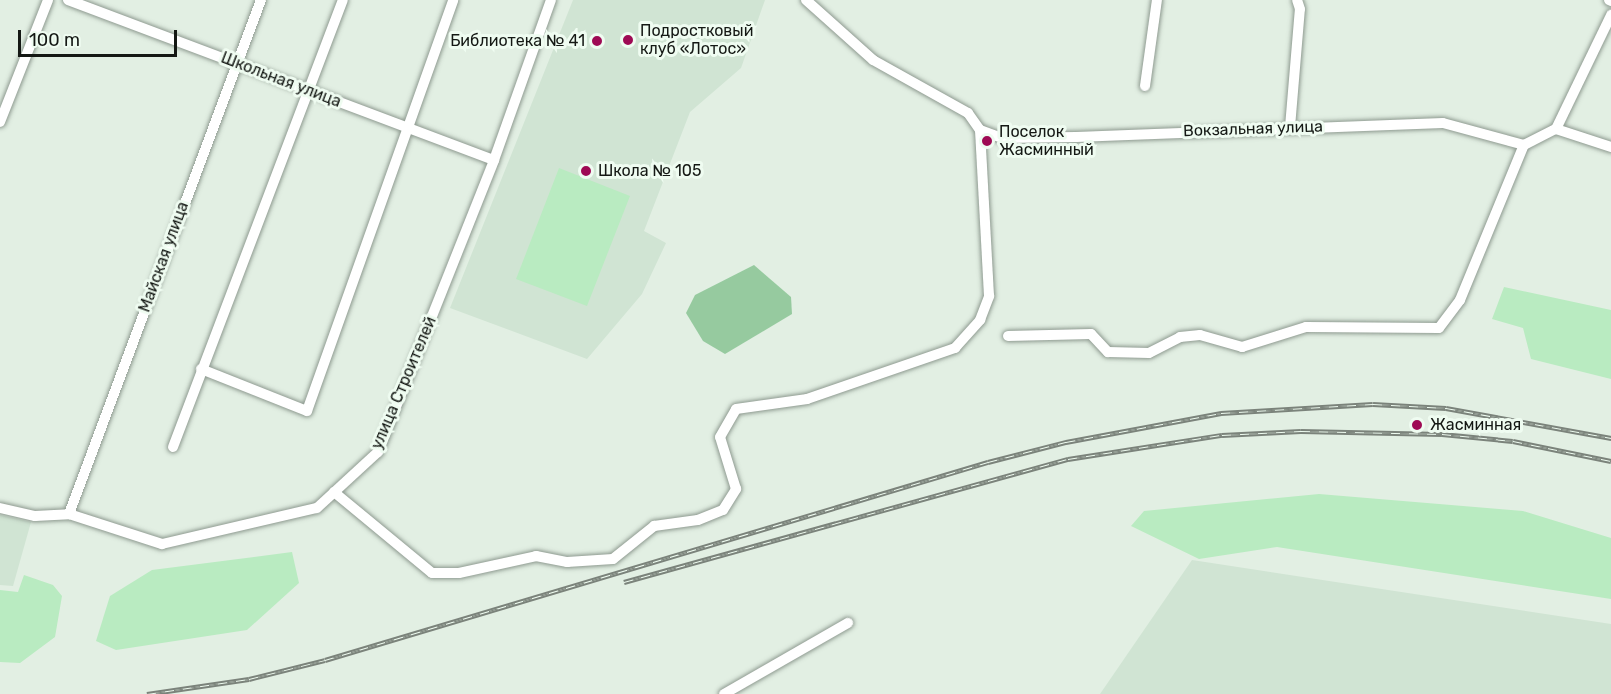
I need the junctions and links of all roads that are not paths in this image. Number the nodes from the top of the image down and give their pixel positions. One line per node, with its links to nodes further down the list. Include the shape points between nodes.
1 (48, 0): 14 (street)
2 (68, 0): 11 (street, Школьная улица)
3 (261, 0): 11 (street, Майская улица)
4 (343, 0): 13 (street)
5 (453, 0): 18 (street)
6 (551, 0): 23 (street, улица Строителей)
7 (806, 0): 20 (street, via 873,60 968,113)
8 (1157, 0): 12 (street)
9 (1297, 0): 17 (street, via 1300,9)
10 (1611, 15): 19 (street)
11 (236, 63): 13 (street, Школьная улица); 29 (street, Майская улица)
12 (1145, 86)
13 (307, 90): 18 (street, Школьная улица); 25 (street)
14 (11, 93): 15 (street); 16 (street)
15 (0, 100)
16 (0, 122)
17 (1290, 127): 20 (street, Вокзальная улица, via 1066,138 1002,138); 21 (street, Вокзальная улица, via 1443,123)
18 (408, 128): 23 (street, Школьная улица); 25 (street, via 307,411)
19 (1556, 129): 21 (street); 22 (street)
20 (980, 130): 27 (street, via 989,296 980,320 955,348 807,399 736,409 720,437 736,489 723,510 698,520 654,526 613,559 567,562 536,556 459,573 432,573)
21 (1524, 145): 24 (street, via 1460,300 1439,328 1306,327 1242,347 1200,335 1180,337 1149,352 1108,352 1091,334)
22 (1611, 147)
23 (494, 160): 27 (street, улица Строителей, via 378,452)
24 (1008, 336)
25 (201, 369): 26 (street)
26 (173, 447)
27 (334, 492): 29 (street, улица Строителей, via 317,508 162,544)
28 (0, 508): 29 (street, улица Строителей, via 35,516)
29 (69, 514)
30 (848, 623): 31 (street)
31 (724, 694)

